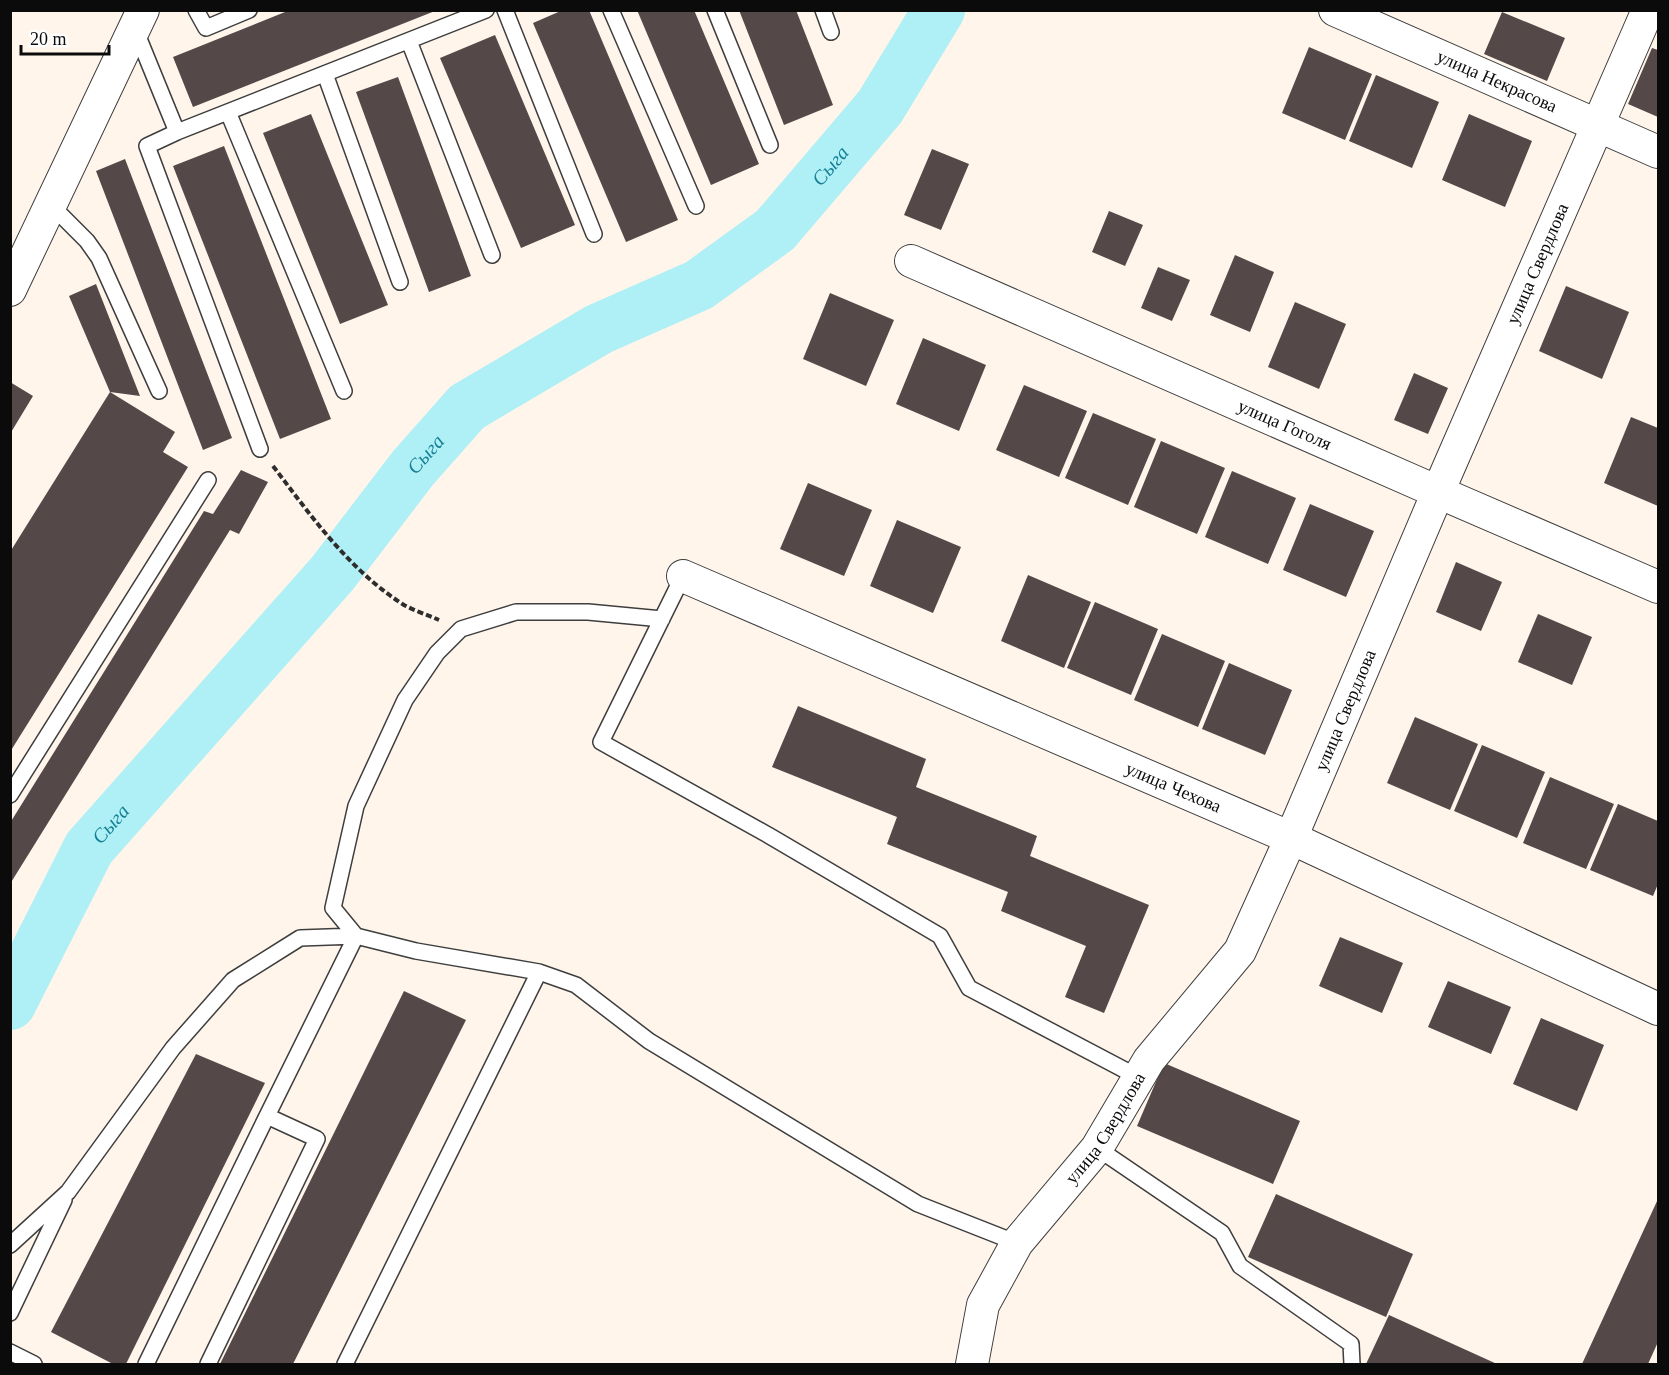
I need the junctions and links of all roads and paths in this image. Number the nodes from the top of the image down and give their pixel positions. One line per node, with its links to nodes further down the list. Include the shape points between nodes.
1 (196, 10): 2 (lane, via 206,28)
2 (249, 10)
3 (486, 10): 12 (lane)
4 (505, 10): 21 (lane)
5 (611, 10): 20 (lane)
6 (715, 10): 17 (lane)
7 (823, 10): 11 (lane)
8 (1335, 10): 15 (street, улица Некрасова)
9 (1648, 10): 15 (street, улица Свердлова)
10 (139, 20): 16 (lane); 19 (street)
11 (831, 32)
12 (409, 41): 13 (lane); 22 (lane)
13 (325, 74): 14 (lane); 24 (lane)
14 (228, 112): 16 (lane); 27 (lane)
15 (1598, 125): 18 (street, улица Некрасова); 30 (street, улица Свердлова)
16 (177, 132): 28 (lane, via 147,146)
17 (770, 145)
18 (1659, 152)
19 (51, 205): 25 (street); 26 (lane, via 99,258)
20 (696, 206)
21 (594, 234)
22 (492, 255)
23 (911, 261): 30 (street, улица Гоголя)
24 (400, 282)
25 (10, 290)
26 (159, 391)
27 (344, 391)
28 (260, 449): 34 (path, via 331,541 374,584 406,606)
29 (208, 480): 35 (lane)
30 (1438, 492): 32 (street, улица Гоголя); 36 (street, улица Свердлова)
31 (683, 576): 33 (lane); 36 (street, улица Чехова)
32 (1659, 587)
33 (662, 620): 34 (lane, via 588,612 516,612); 40 (lane, via 601,742 940,936 969,988)
34 (461, 629): 37 (lane, via 437,653 405,700 356,806 333,908)
35 (10, 795)
36 (1291, 838): 39 (street, улица Чехова); 40 (street, улица Свердлова, via 1240,951)
37 (356, 936): 38 (lane, via 416,951); 41 (lane); 43 (lane, via 300,938 233,980 173,1048)
38 (538, 972): 44 (lane, via 576,985 649,1041 918,1204); 51 (lane)
39 (1659, 1008)
40 (1138, 1077): 42 (street, улица Свердлова)
41 (267, 1116): 49 (lane); 50 (lane, via 317,1139)
42 (1097, 1148): 44 (street, улица Свердлова); 53 (lane, via 1222,1233 1240,1266 1351,1344)
43 (68, 1192): 45 (lane); 46 (lane)
44 (1017, 1244): 52 (street, улица Свердлова, via 982,1305)
45 (10, 1245)
46 (10, 1313)
47 (10, 1352): 48 (lane)
48 (34, 1365)
49 (147, 1365)
50 (208, 1365)
51 (345, 1365)
52 (972, 1365)
53 (1352, 1365)

